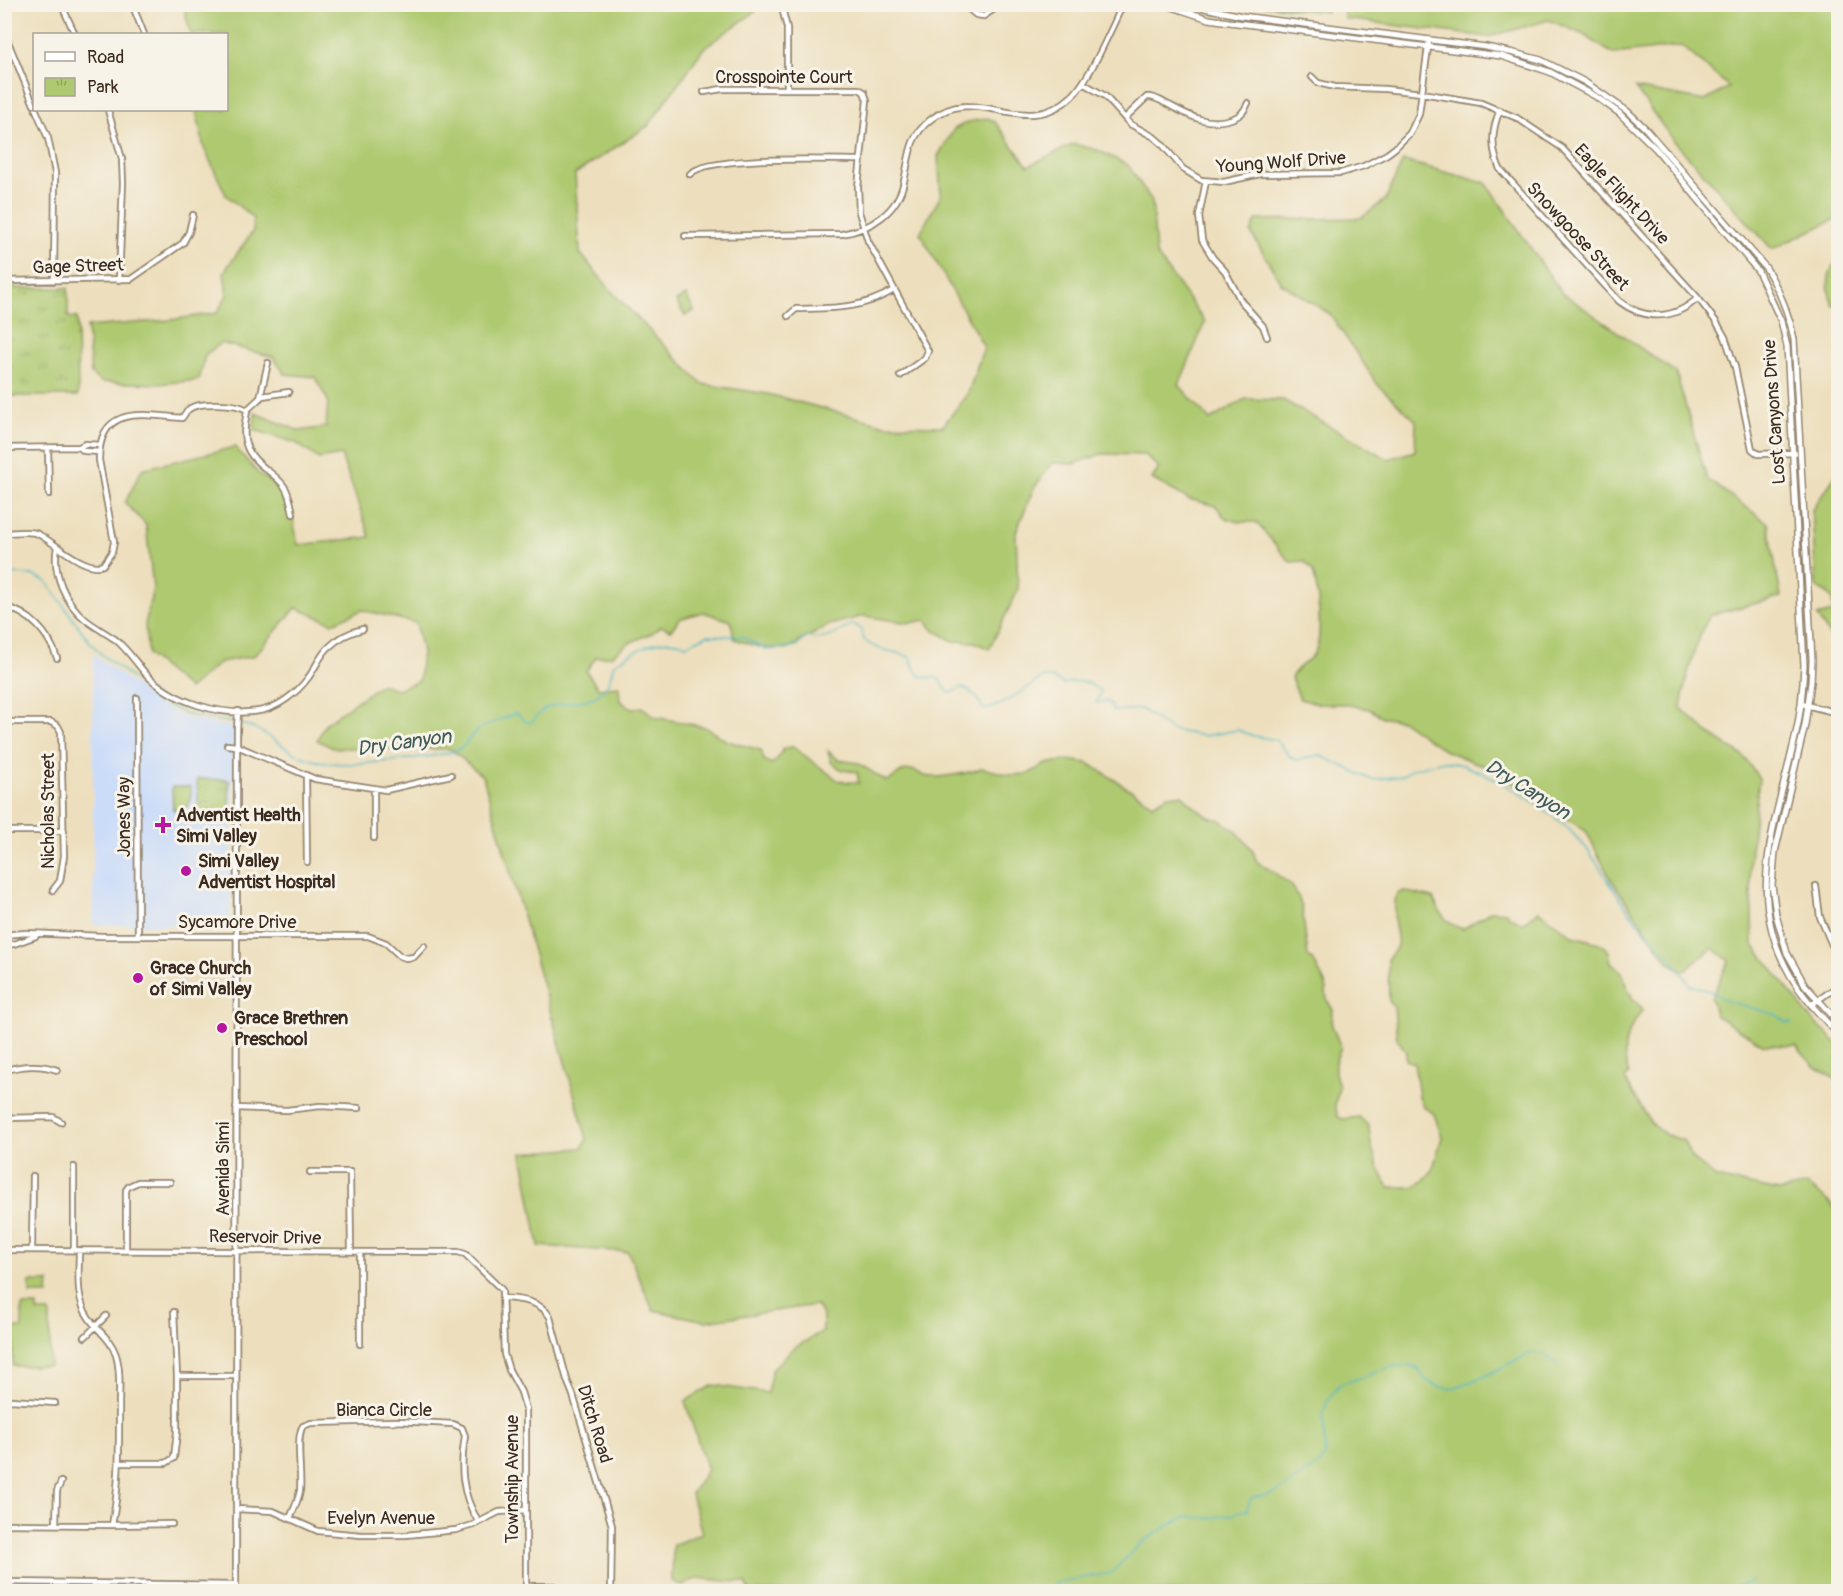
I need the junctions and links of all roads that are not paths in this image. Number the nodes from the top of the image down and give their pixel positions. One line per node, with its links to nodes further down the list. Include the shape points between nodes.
1 (62, 4): 10 (street)
2 (132, 4): 11 (street)
3 (781, 4): 16 (street, via 787,28)
4 (963, 4): 5 (street, via 976,15 984,16)
5 (1002, 4)
6 (1123, 4): 15 (street)
7 (1163, 4): 13 (street, Lost Canyons Drive, via 1209,19)
8 (1186, 4): 12 (street, Lost Canyons Drive, via 1242,16)
9 (4, 32): 19 (street)
10 (75, 33)
11 (144, 33)
12 (1429, 40): 13 (street, Young Wolf Drive); 48 (street, Lost Canyons Drive, via 1514,53 1556,67 1628,111 1663,147 1766,268 1777,289 1794,339)
13 (1429, 47): 18 (street, Young Wolf Drive); 49 (street, Lost Canyons Drive, via 1501,56 1550,72 1619,113 1656,149 1758,271 1767,287 1787,346)
14 (1312, 77): 18 (street, Eagle Flight Drive, via 1318,83 1335,87)
15 (1083, 83): 24 (street, Young Wolf Drive, via 1105,96); 29 (street, via 1063,103 1042,113 1019,115 974,105 939,113 914,139 896,203)
16 (787, 88): 17 (street, Crosspointe Court); 25 (street, Crosspointe Court, via 864,92 867,100)
17 (704, 92)
18 (1422, 93): 21 (street, Eagle Flight Drive); 27 (street, Young Wolf Drive, via 1419,114 1410,133 1395,148 1364,166 1341,174 1260,174 1224,182)
19 (33, 103)
20 (1248, 103): 24 (street, via 1240,116 1213,122 1147,97)
21 (1500, 110): 35 (street, Eagle Flight Drive, via 1533,127 1575,161); 35 (street, Snowgoose Street, via 1492,140 1500,170 1619,301 1638,313 1659,316 1681,311)
22 (36, 111): 33 (street, via 48,138 55,173)
23 (108, 111): 31 (street, via 122,159)
24 (1125, 118): 27 (street, Young Wolf Drive, via 1162,144 1183,169)
25 (860, 160): 26 (street, via 722,162 694,169); 29 (street, via 858,200)
26 (690, 174)
27 (1206, 181): 37 (street, via 1199,216 1202,240)
28 (193, 215): 31 (street, Gage Street, via 186,238 178,248 136,277)
29 (863, 228): 30 (street, via 842,234); 34 (street)
30 (685, 236)
31 (119, 280): 33 (street, Gage Street)
32 (4, 281): 33 (street, Gage Street)
33 (54, 281)
34 (894, 290): 36 (street, via 856,306 796,309); 39 (street, via 927,347 927,355)
35 (1698, 298): 49 (street, Eagle Flight Drive, via 1718,323 1731,352 1752,449 1758,454)
36 (788, 316)
37 (1267, 337)
38 (268, 363): 41 (street)
39 (900, 376)
40 (289, 392): 41 (street)
41 (260, 398): 42 (street)
42 (247, 410): 43 (street, via 221,404 195,407 182,418 137,414 123,417 113,422); 51 (street, via 246,444 260,465 284,486)
43 (100, 445): 44 (street); 47 (street)
44 (79, 447): 46 (street); 47 (street)
45 (4, 448): 46 (street)
46 (48, 448): 50 (street)
47 (99, 452): 53 (street, via 114,542 112,552 103,565 95,566)
48 (1800, 452): 49 (street, Eagle Flight Drive); 59 (street, Lost Canyons Drive, via 1812,660)
49 (1792, 453): 58 (street, Lost Canyons Drive, via 1803,641)
50 (49, 494)
51 (293, 514)
52 (4, 533): 53 (street, via 38,533)
53 (57, 547): 60 (street, via 57,577 72,603 84,618 116,640 154,682 193,704)
54 (4, 607): 56 (street, via 35,623 53,645)
55 (363, 629): 60 (street, via 333,644 303,684 280,703 258,711)
56 (57, 658)
57 (137, 698): 76 (street, Jones Way)
58 (1802, 704): 59 (street); 83 (street, Lost Canyons Drive, via 1767,859 1766,893 1776,945)
59 (1809, 705): 61 (street); 82 (street, Lost Canyons Drive, via 1775,852 1772,885 1787,953)
60 (238, 712): 64 (street, Avenida Simi)
61 (1839, 713)
62 (4, 722): 69 (street, Nicholas Street, via 51,722 60,730)
63 (228, 745): 64 (street)
64 (237, 746): 66 (street); 77 (street, Avenida Simi)
65 (451, 775): 67 (street, via 386,790)
66 (306, 776): 67 (street); 71 (street)
67 (374, 788): 70 (street)
68 (4, 831): 69 (street)
69 (64, 831): 73 (street, Nicholas Street, via 63,868)
70 (374, 838)
71 (307, 862)
72 (1816, 885): 80 (street, via 1820,917)
73 (53, 890)
74 (4, 935): 75 (street, Sycamore Drive)
75 (39, 935): 76 (street, Sycamore Drive); 78 (street, Sycamore Drive)
76 (138, 936): 77 (street, Sycamore Drive)
77 (236, 936): 79 (street, Sycamore Drive, via 368,936 406,958 414,957); 88 (street, Avenida Simi)
78 (4, 945)
79 (424, 946)
80 (1839, 959)
81 (1839, 986): 82 (street)
82 (1817, 999): 83 (street); 84 (street, Lost Canyons Drive)
83 (1811, 1005): 85 (street, Lost Canyons Drive)
84 (1839, 1022)
85 (1839, 1034)
86 (57, 1070): 87 (street, via 48,1066)
87 (4, 1071)
88 (236, 1108): 89 (street); 100 (street, Avenida Simi)
89 (359, 1108)
90 (4, 1118): 91 (street, via 53,1118)
91 (61, 1122)
92 (74, 1167): 98 (street)
93 (310, 1172): 101 (street, via 350,1173)
94 (33, 1176): 97 (street)
95 (170, 1182): 99 (street, via 138,1182 129,1186)
96 (4, 1250): 97 (street, Reservoir Drive)
97 (32, 1250): 98 (street, Reservoir Drive)
98 (76, 1250): 99 (street, Reservoir Drive); 106 (street, via 80,1298)
99 (126, 1250): 100 (street, Reservoir Drive)
100 (236, 1250): 101 (street, Reservoir Drive); 110 (street, Avenida Simi)
101 (351, 1251): 102 (street, Reservoir Drive)
102 (360, 1252): 103 (street, Reservoir Drive, via 462,1252 500,1287); 108 (street)
103 (504, 1298): 116 (street, Township Avenue, via 504,1354 526,1409); 130 (street, Ditch Road, via 536,1304 550,1317 612,1526)
104 (174, 1312): 109 (street)
105 (106, 1316): 106 (street)
106 (95, 1326): 107 (street); 113 (street, via 110,1342 118,1362)
107 (85, 1337)
108 (360, 1344)
109 (177, 1376): 110 (street); 113 (street, via 174,1458 166,1463)
110 (236, 1376): 115 (street, Avenida Simi)
111 (5, 1402): 112 (street)
112 (55, 1403)
113 (119, 1463): 122 (street)
114 (61, 1482): 120 (street)
115 (237, 1509): 117 (street, Evelyn Avenue, via 266,1510); 125 (street, Avenida Simi)
116 (526, 1510): 118 (street, Evelyn Avenue, via 499,1512); 126 (street, Township Avenue)
117 (290, 1518): 118 (street, Evelyn Avenue, via 318,1531 361,1535 441,1532); 118 (street, Bianca Circle, via 300,1493 299,1436 303,1426 397,1421 453,1424 462,1428 464,1492)
118 (478, 1521)
119 (4, 1524): 120 (street)
120 (56, 1524): 122 (street)
121 (172, 1524): 122 (street)
122 (112, 1525)
123 (4, 1582): 124 (street)
124 (176, 1585): 125 (street); 127 (street)
125 (236, 1585): 128 (street, Avenida Simi)
126 (526, 1588): 129 (street, via 555,1586)
127 (176, 1592)
128 (236, 1592)
129 (565, 1592)
130 (611, 1592)

